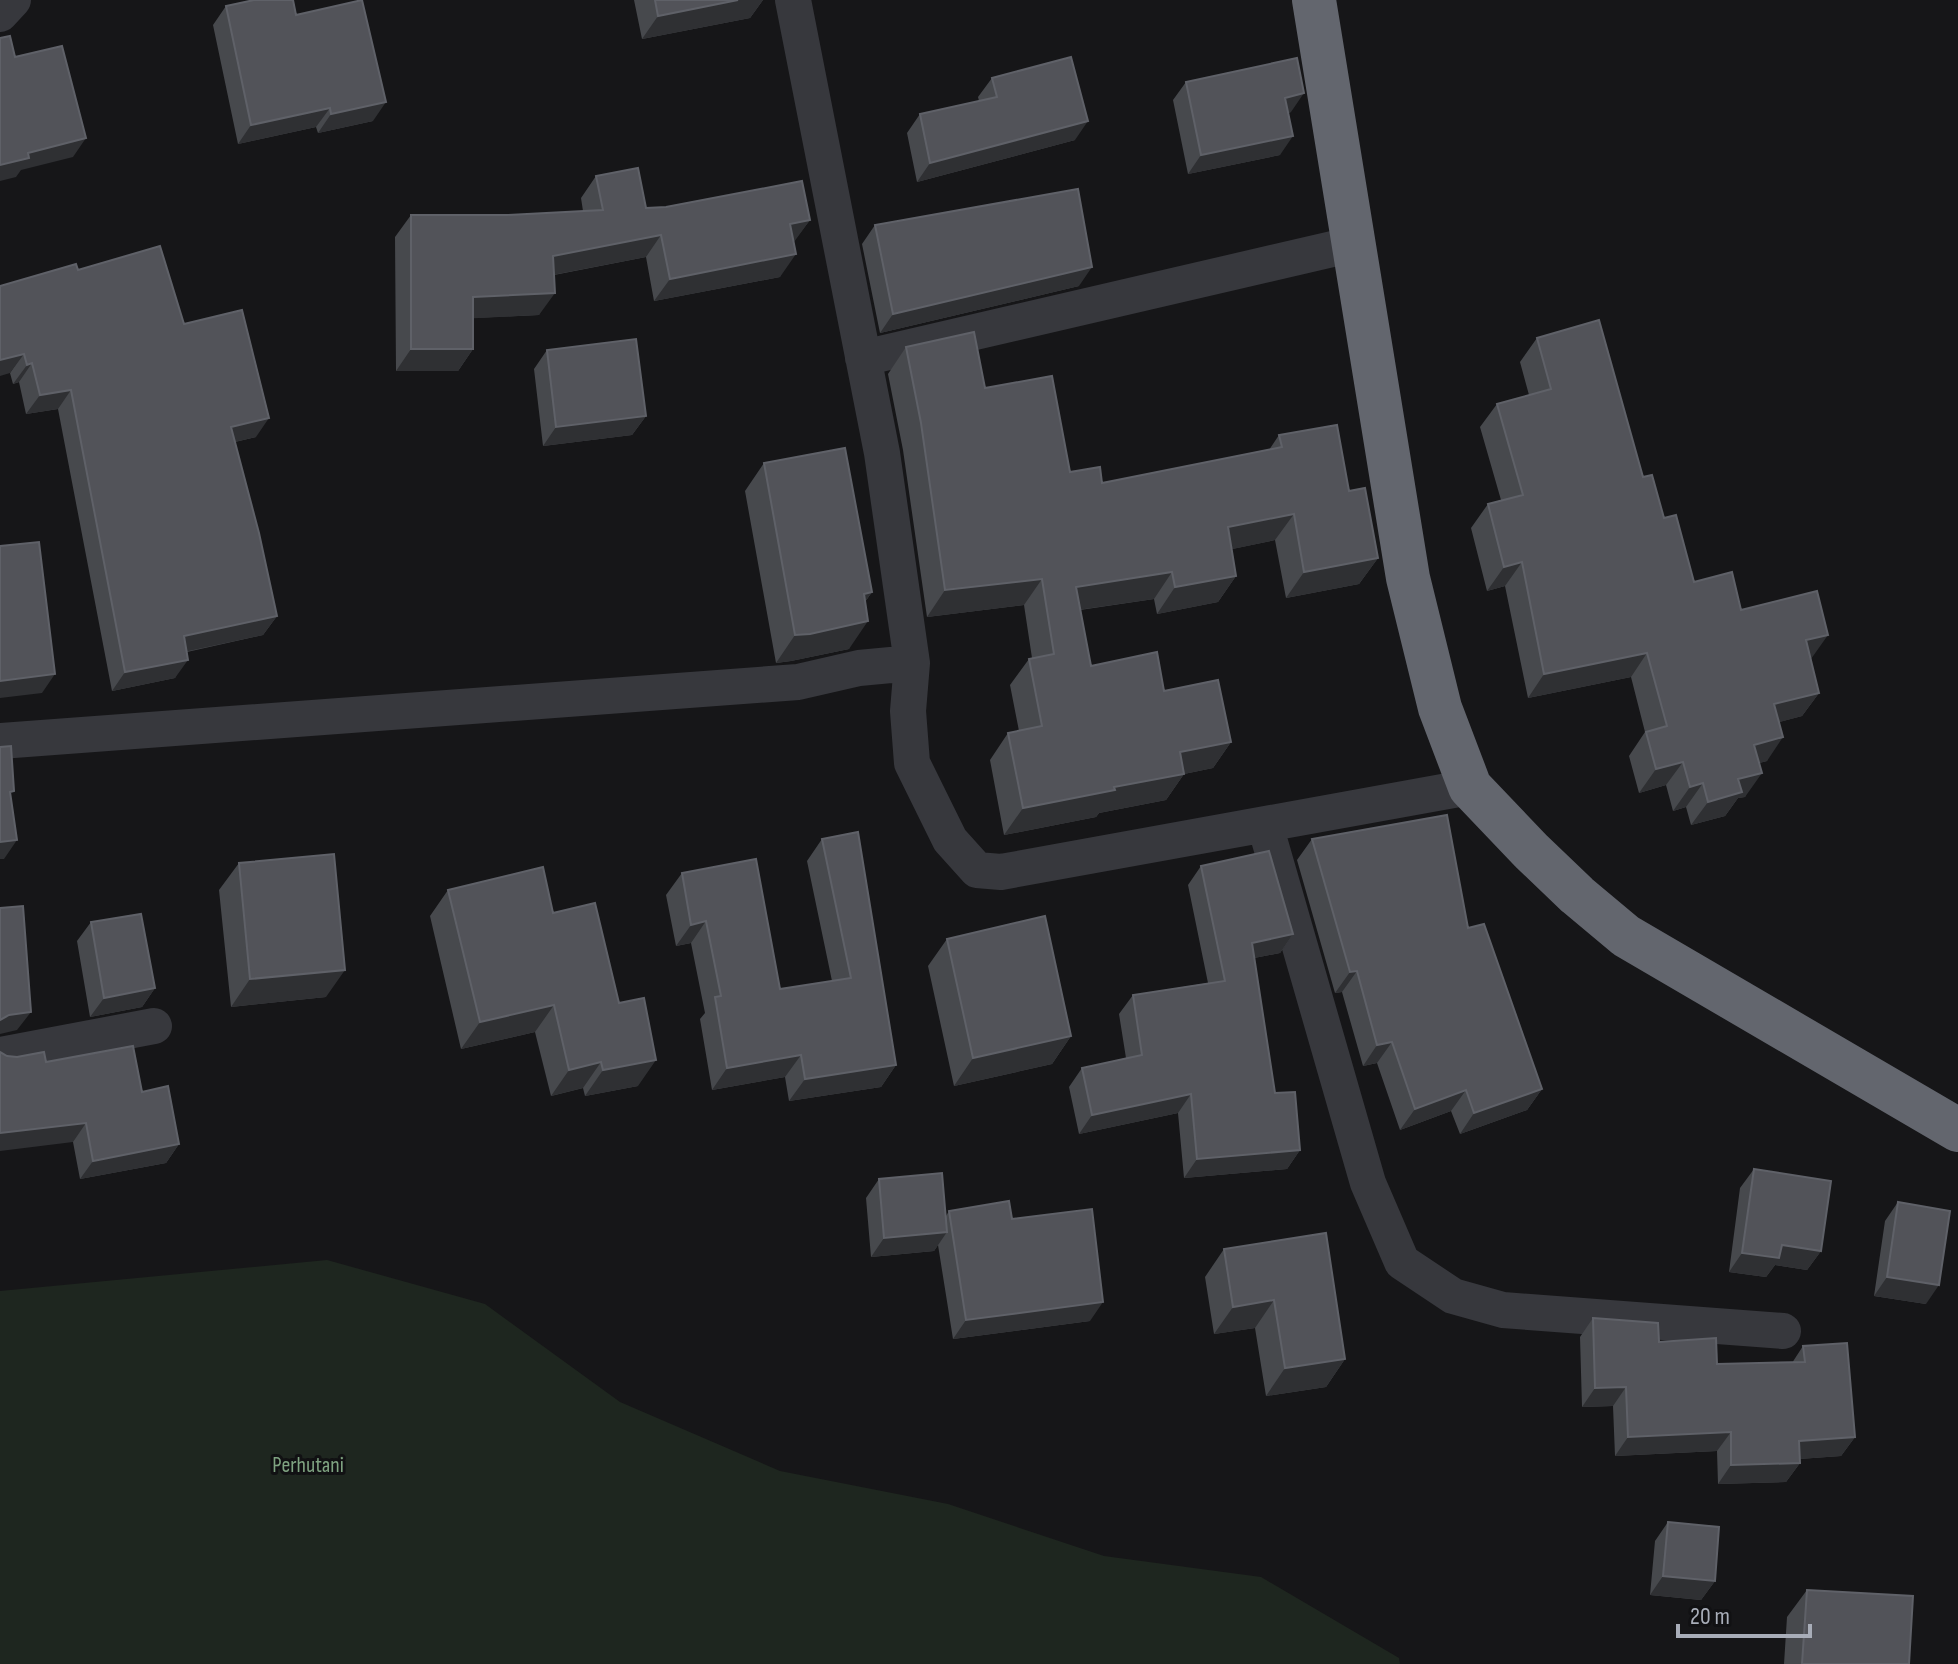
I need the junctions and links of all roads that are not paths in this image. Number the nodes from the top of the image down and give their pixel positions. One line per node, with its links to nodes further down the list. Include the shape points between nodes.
1 (13, 0): 4 (street)
2 (793, 0): 6 (street)
3 (1314, 0): 5 (highway)
4 (0, 14)
5 (1354, 244): 6 (street); 9 (highway, via 1408,578 1440,708)
6 (863, 358): 7 (street)
7 (912, 663): 8 (street, via 798,682); 10 (street, via 912,763 950,840 977,870 1001,872)
8 (0, 741)
9 (1470, 787): 10 (street); 13 (highway, via 1577,895 1626,936)
10 (1265, 825): 14 (street, via 1368,1183 1402,1262 1453,1296 1503,1310)
11 (154, 1026): 12 (street)
12 (0, 1055)
13 (1958, 1130)
14 (1783, 1331)

